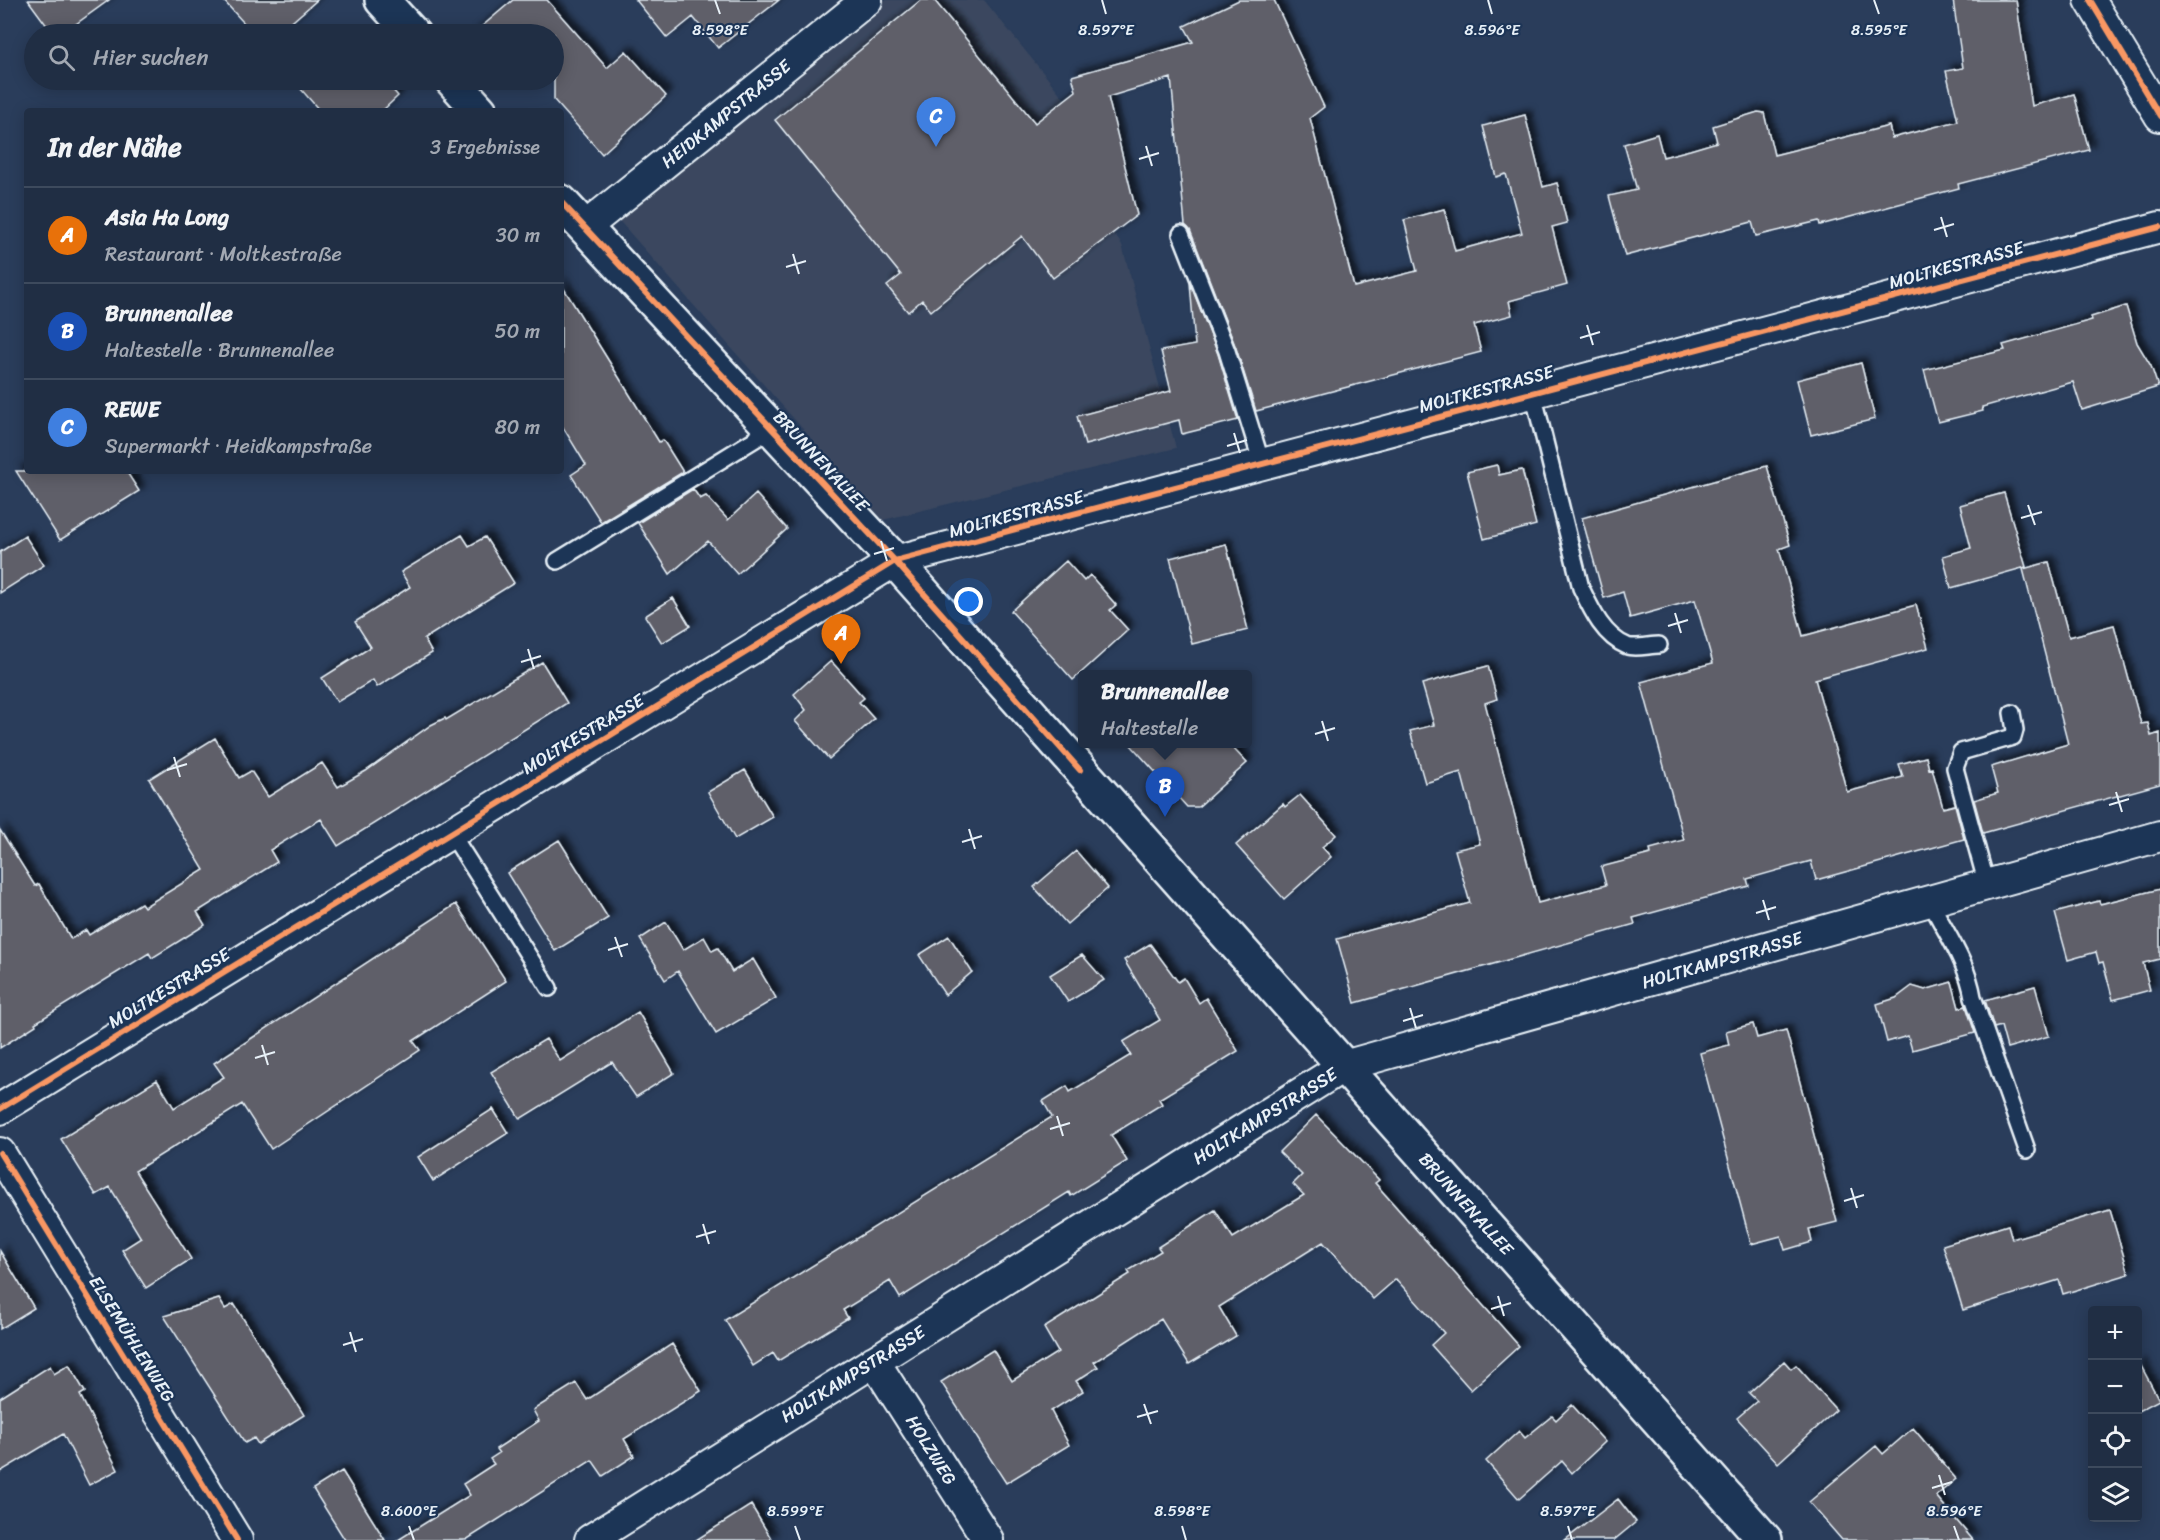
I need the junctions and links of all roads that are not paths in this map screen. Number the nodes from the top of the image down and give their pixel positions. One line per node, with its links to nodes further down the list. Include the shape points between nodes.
1 (382, 0): 4 (street)
2 (867, 0): 10 (street, HEIDKAMPSTRASSE)
3 (2090, 0): 7 (street)
4 (404, 24)
5 (461, 90): 6 (street)
6 (477, 108)
7 (2160, 116)
8 (564, 205): 10 (street, BRUNNENALLEE)
9 (2160, 227): 12 (street, MOLTKESTRASSE)
10 (584, 228): 13 (street, BRUNNENALLEE)
11 (1181, 234): 14 (lane, via 1227,351)
12 (1533, 393): 14 (street, MOLTKESTRASSE); 17 (lane, via 1581,588 1590,607 1610,633 1628,646)
13 (771, 429): 15 (lane); 16 (street, BRUNNENALLEE)
14 (1262, 464): 16 (street, MOLTKESTRASSE)
15 (557, 561)
16 (895, 561): 19 (street, MOLTKESTRASSE); 24 (street, BRUNNENALLEE)
17 (1659, 645)
18 (2012, 713): 21 (lane, via 2013,737 1961,752 1955,768)
19 (451, 832): 23 (lane); 25 (street, MOLTKESTRASSE)
20 (2160, 836): 21 (street, HOLTKAMPSTRASSE)
21 (1987, 885): 22 (street, HOLTKAMPSTRASSE)
22 (1930, 901): 24 (street, HOLTKAMPSTRASSE); 26 (lane, via 1970,978)
23 (549, 988)
24 (1344, 1066): 28 (street, HOLTKAMPSTRASSE); 32 (street, BRUNNENALLEE)
25 (0, 1109)
26 (2027, 1150)
27 (2, 1159): 29 (street, ELSEMÜHLENWEG)
28 (874, 1361): 30 (street, HOLTKAMPSTRASSE); 31 (street, HOLZWEG)
29 (237, 1540)
30 (590, 1540)
31 (988, 1540)
32 (1765, 1540)

